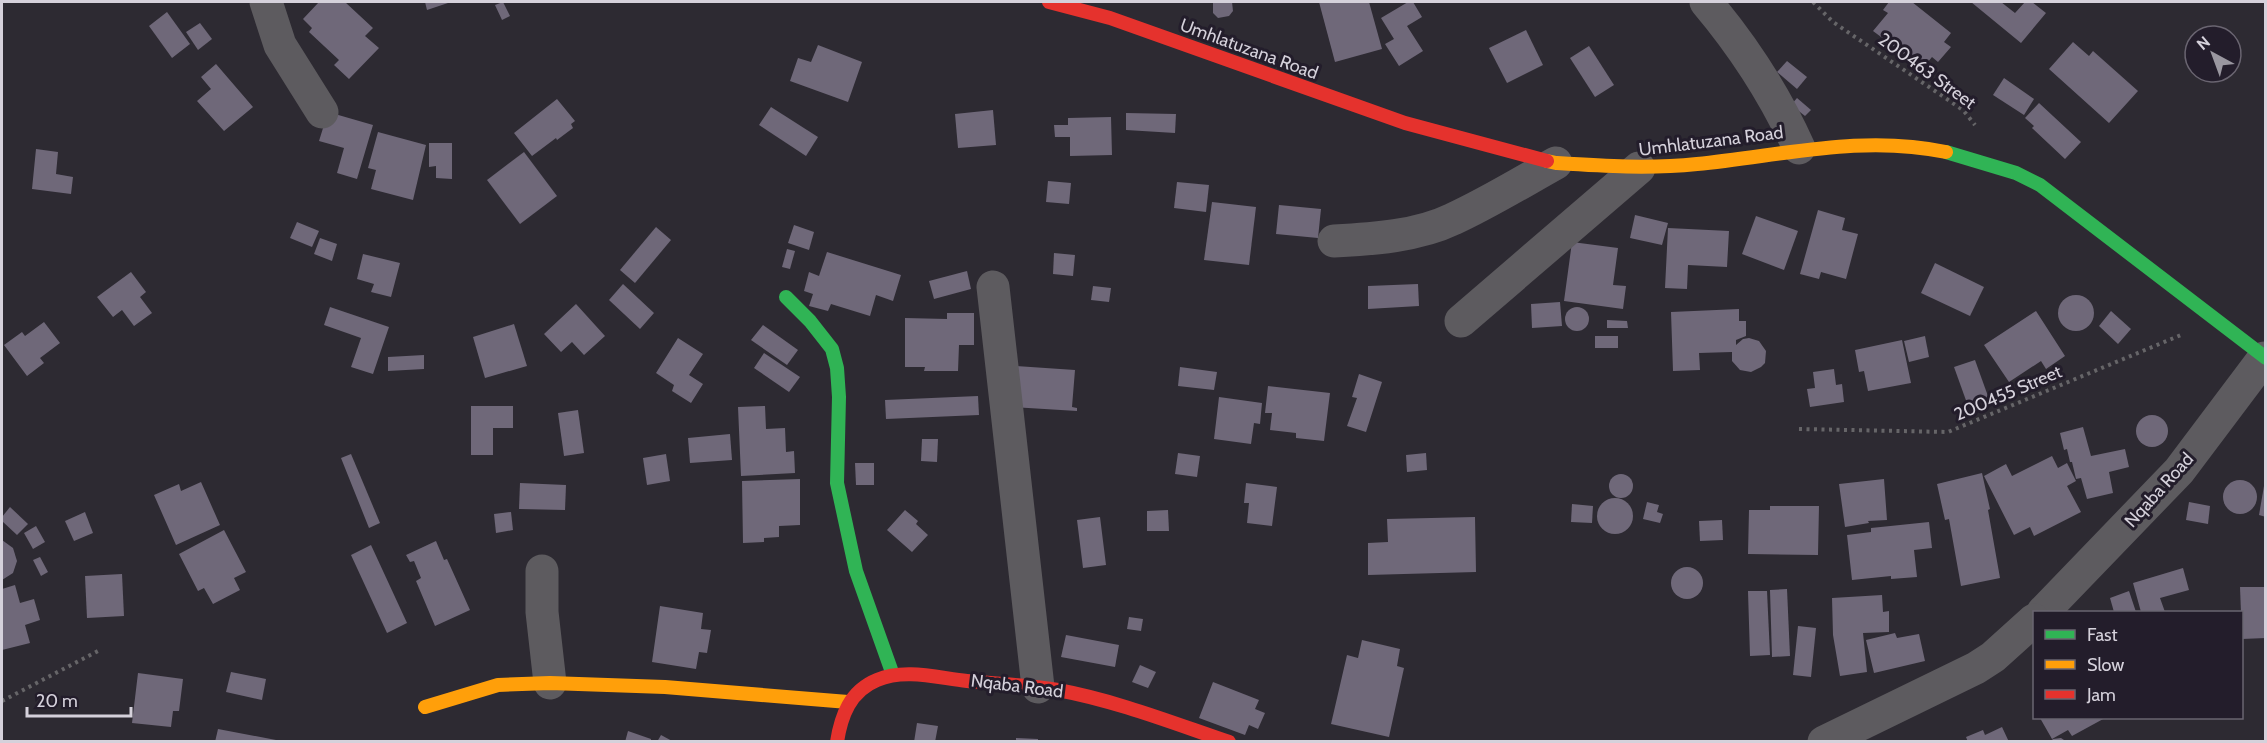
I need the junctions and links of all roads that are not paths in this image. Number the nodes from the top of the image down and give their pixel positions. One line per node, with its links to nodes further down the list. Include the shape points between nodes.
1 (266, 2): 4 (street, via 280,45)
2 (1049, 2): 6 (street, Umhlatuzana Road, via 1110,18 1405,123)
3 (1706, 2): 5 (street, via 1761,74)
4 (322, 112)
5 (1799, 148): 7 (street, Umhlatuzana Road, via 1698,164); 12 (street, Umhlatuzana Road, via 1905,145 2016,173 2040,185)
6 (1556, 163): 7 (street, Umhlatuzana Road); 8 (street, via 1452,220 1404,234)
7 (1639, 168): 11 (street)
8 (1334, 241)
9 (993, 287): 18 (street)
10 (786, 297): 16 (street, via 832,349 839,397 837,483 856,572)
11 (1461, 321)
12 (2265, 358): 14 (street, Nqaba Road, via 2179,471)
13 (543, 571): 17 (street, via 542,612)
14 (2044, 611)
15 (2033, 621): 23 (street, via 1976,668)
16 (893, 675): 18 (street, Nqaba Road, via 932,675); 19 (street, Nqaba Road, via 865,686)
17 (549, 683): 19 (street, via 665,687); 20 (street, via 498,685)
18 (1038, 687): 22 (street, Nqaba Road, via 1071,693)
19 (848, 702): 21 (street)
20 (425, 706)
21 (837, 741)
22 (1228, 741)
23 (1824, 741)

